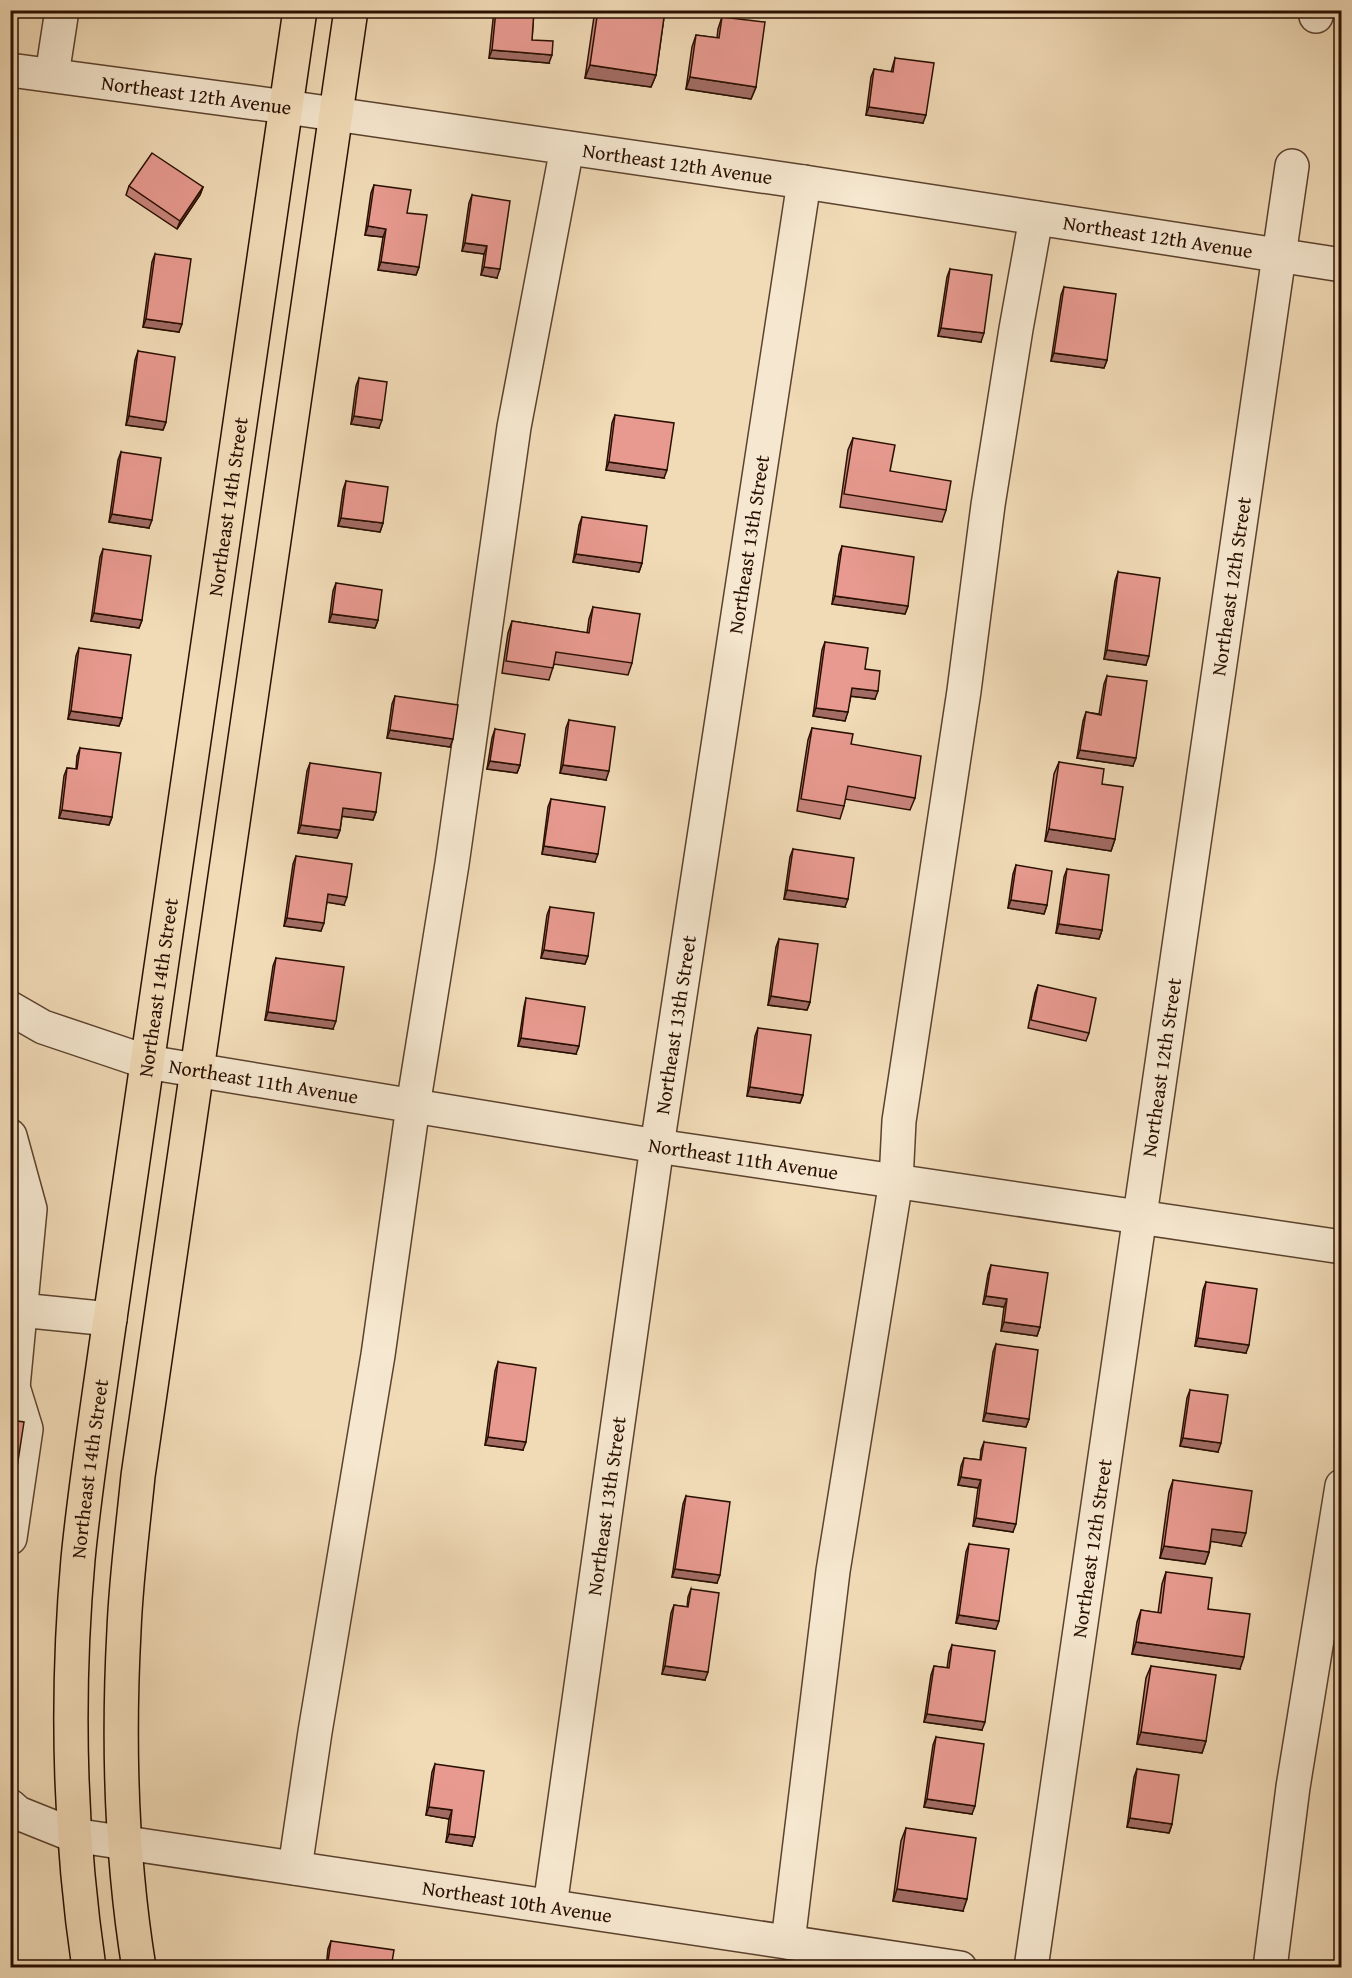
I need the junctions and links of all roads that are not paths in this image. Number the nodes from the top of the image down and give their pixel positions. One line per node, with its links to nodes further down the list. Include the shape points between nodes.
1 (62, 10): 5 (street)
2 (300, 10): 6 (main road, Northeast 14th Street)
3 (351, 10): 7 (main road)
4 (10, 70): 5 (street, Northeast 12th Avenue)
5 (52, 75): 6 (street, Northeast 12th Avenue)
6 (286, 107): 7 (street, Northeast 12th Avenue); 15 (main road, Northeast 14th Street)
7 (335, 114): 8 (street, Northeast 12th Avenue); 16 (main road)
8 (567, 148): 10 (street, Northeast 12th Avenue); 17 (street, via 514,427)
9 (1292, 166): 12 (street, Northeast 12th Street)
10 (804, 182): 11 (street, Northeast 12th Avenue); 19 (street, Northeast 13th Street)
11 (1036, 218): 12 (street, Northeast 12th Avenue); 21 (street, via 988,505 899,1121)
12 (1278, 255): 13 (street, Northeast 12th Avenue); 22 (street, Northeast 12th Street)
13 (1341, 265)
14 (10, 1008): 15 (street, Northeast 11th Avenue, via 43,1027)
15 (147, 1062): 16 (street, Northeast 11th Avenue); 25 (main road, Northeast 14th Street)
16 (196, 1070): 17 (street, Northeast 11th Avenue); 31 (main road, via 129,1562 122,1689)
17 (413, 1106): 19 (street, Northeast 11th Avenue); 32 (street, via 378,1355)
18 (10, 1136): 20 (street)
19 (657, 1146): 21 (street, Northeast 11th Avenue); 33 (street, Northeast 13th Street)
20 (16, 1178): 24 (street, via 30,1209)
21 (896, 1181): 22 (street, Northeast 11th Avenue); 34 (street, via 833,1571)
22 (1139, 1217): 23 (street, Northeast 11th Avenue); 38 (street, Northeast 12th Street)
23 (1341, 1247)
24 (21, 1310): 25 (street); 26 (street)
25 (110, 1319): 30 (main road, Northeast 14th Street, via 78,1559 72,1666)
26 (12, 1387): 28 (street, via 26,1429)
27 (1341, 1486): 39 (street, via 1293,1787)
28 (10, 1539)
29 (10, 1806): 30 (street, Northeast 10th Avenue, via 18,1813)
30 (73, 1835): 31 (street, Northeast 10th Avenue); 35 (main road, Northeast 14th Street)
31 (126, 1843): 32 (street, Northeast 10th Avenue); 36 (main road)
32 (295, 1868): 33 (street, Northeast 10th Avenue)
33 (550, 1906): 34 (street, Northeast 10th Avenue)
34 (788, 1942): 37 (street, Northeast 10th Avenue)
35 (89, 1968)
36 (139, 1968)
37 (960, 1968)
38 (1031, 1968)
39 (1270, 1968)

